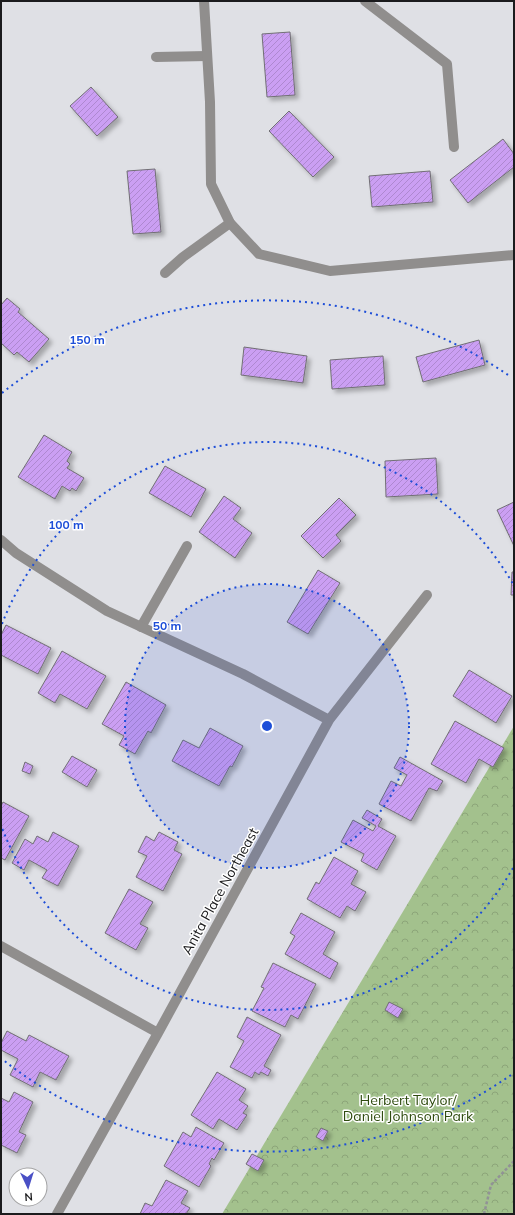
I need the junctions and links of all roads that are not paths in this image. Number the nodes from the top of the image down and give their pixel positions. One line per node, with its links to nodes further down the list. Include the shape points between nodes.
1 (204, 1): 3 (street)
2 (365, 1): 5 (street, via 447,64)
3 (207, 56): 4 (street); 6 (street, via 211,184)
4 (156, 57)
5 (454, 147)
6 (230, 223): 7 (street, via 259,254 330,271); 8 (street)
7 (514, 255)
8 (165, 273)
9 (1, 540): 12 (street, via 16,554 107,611)
10 (187, 546): 12 (street)
11 (427, 595): 13 (street, Anita Place Northeast)
12 (141, 627): 13 (street, via 243,674)
13 (329, 720): 15 (street, Anita Place Northeast)
14 (1, 946): 15 (street)
15 (158, 1033): 16 (street, Anita Place Northeast)
16 (57, 1214)

